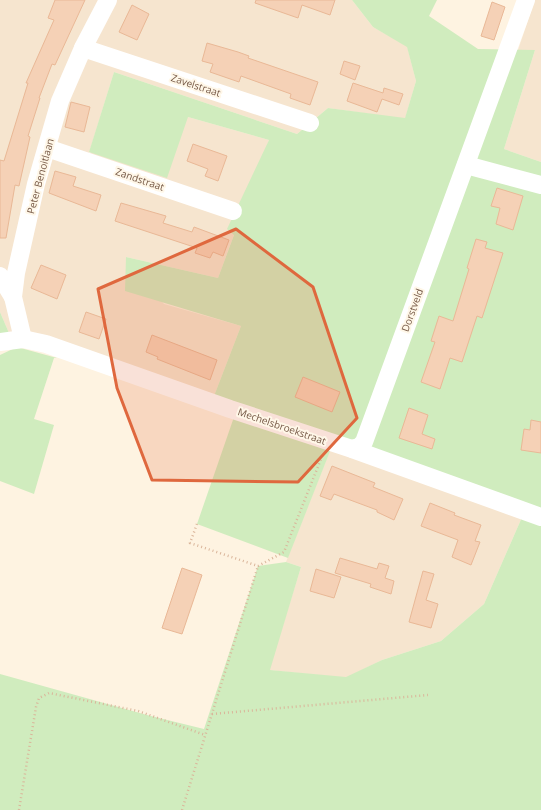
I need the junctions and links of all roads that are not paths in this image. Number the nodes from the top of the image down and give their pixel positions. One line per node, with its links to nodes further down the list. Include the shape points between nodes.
1 (108, 0): 3 (street, Peter Benoitlaan)
2 (526, 0): 6 (street, Dorstveld)
3 (83, 48): 4 (street, Zavelstraat); 5 (street, Peter Benoitlaan, via 60,101)
4 (310, 123)
5 (47, 148): 8 (street, Zandstraat); 10 (street, Peter Benoitlaan, via 36,184)
6 (466, 165): 7 (street); 13 (street, Dorstveld, via 364,442)
7 (541, 185)
8 (233, 211)
9 (0, 276): 10 (street)
10 (13, 297): 11 (street, Peter Benoitlaan)
11 (23, 339): 12 (street); 13 (street, Mechelsbroekstraat, via 46,344)
12 (0, 342)
13 (352, 449): 14 (street, Mechelsbroekstraat)
14 (541, 517)

